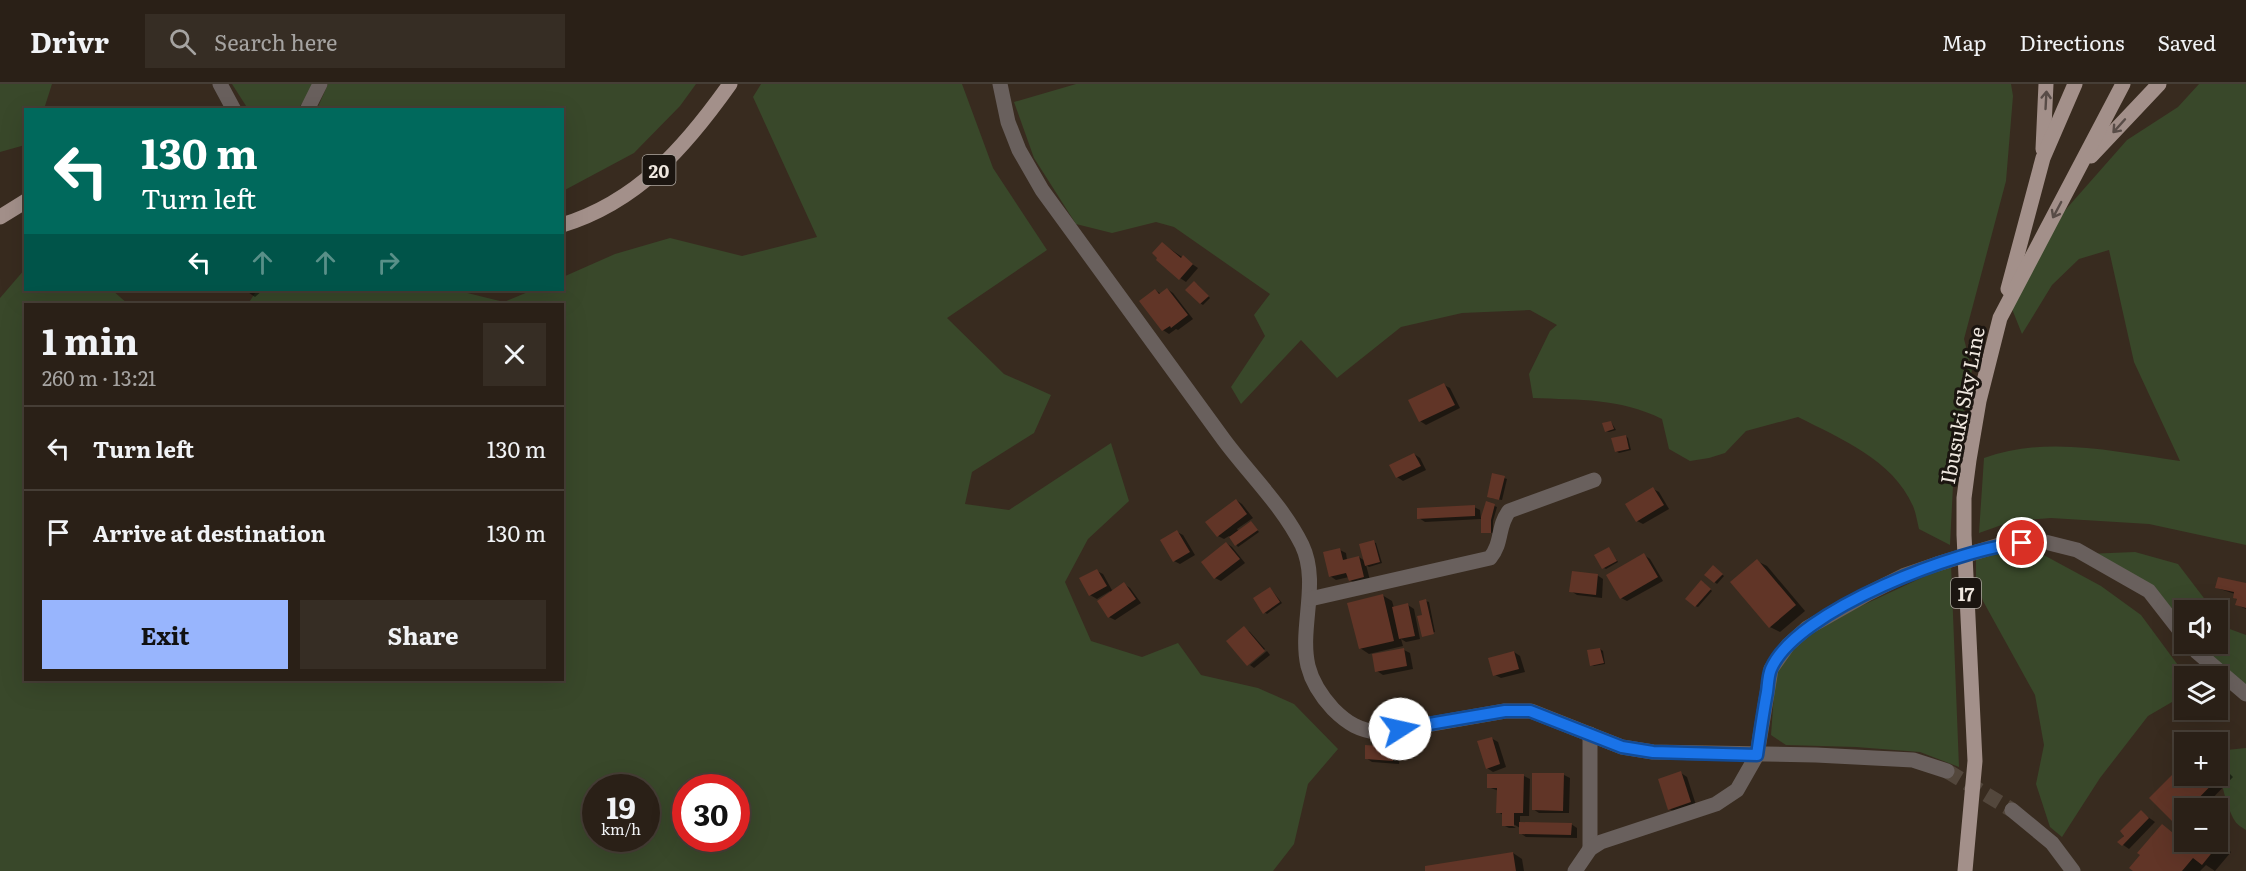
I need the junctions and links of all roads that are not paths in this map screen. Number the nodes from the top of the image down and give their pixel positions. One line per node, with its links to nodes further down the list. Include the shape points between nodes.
1 (220, 84): 9 (street)
2 (320, 84): 10 (street)
3 (730, 84): 15 (main road, 20, via 704,121 653,176 617,200)
4 (1000, 84): 18 (street, via 1008,122 1042,190 1234,453 1291,523 1305,551)
5 (2046, 84): 11 (main road, one-way to 5)
6 (2075, 84): 11 (main road)
7 (2123, 84): 12 (main road, Ibusuki Sky Line / 17)
8 (2159, 84): 12 (main road, one-way to 12)
9 (233, 108)
10 (308, 108)
11 (2043, 158): 16 (main road)
12 (2076, 172): 16 (main road, Ibusuki Sky Line / 17, one-way to 16)
13 (24, 202): 14 (main road)
14 (0, 217)
15 (564, 224)
16 (2000, 318): 28 (main road, Ibusuki Sky Line / 17, via 1979,401 1964,498 1975,761)
17 (1594, 480): 18 (street, via 1509,511 1501,521 1498,547 1490,558)
18 (1310, 599): 22 (street, via 1308,665 1314,682 1343,719 1362,731 1380,733 1505,711 1530,711)
19 (2174, 623): 23 (street, via 2149,591 2078,550 2041,541 1988,548 1905,575 1807,628 1788,645 1771,669)
20 (2199, 654): 21 (street)
21 (2246, 694)
22 (1590, 734): 23 (street, via 1622,747 1653,752); 26 (street)
23 (1757, 755): 24 (street, via 1913,760); 26 (street, via 1737,790 1716,804 1600,842)
24 (1947, 771)
25 (2012, 810): 29 (street, via 2052,843)
26 (1590, 849): 27 (street)
27 (1575, 871)
28 (1965, 871)
29 (2073, 871)

